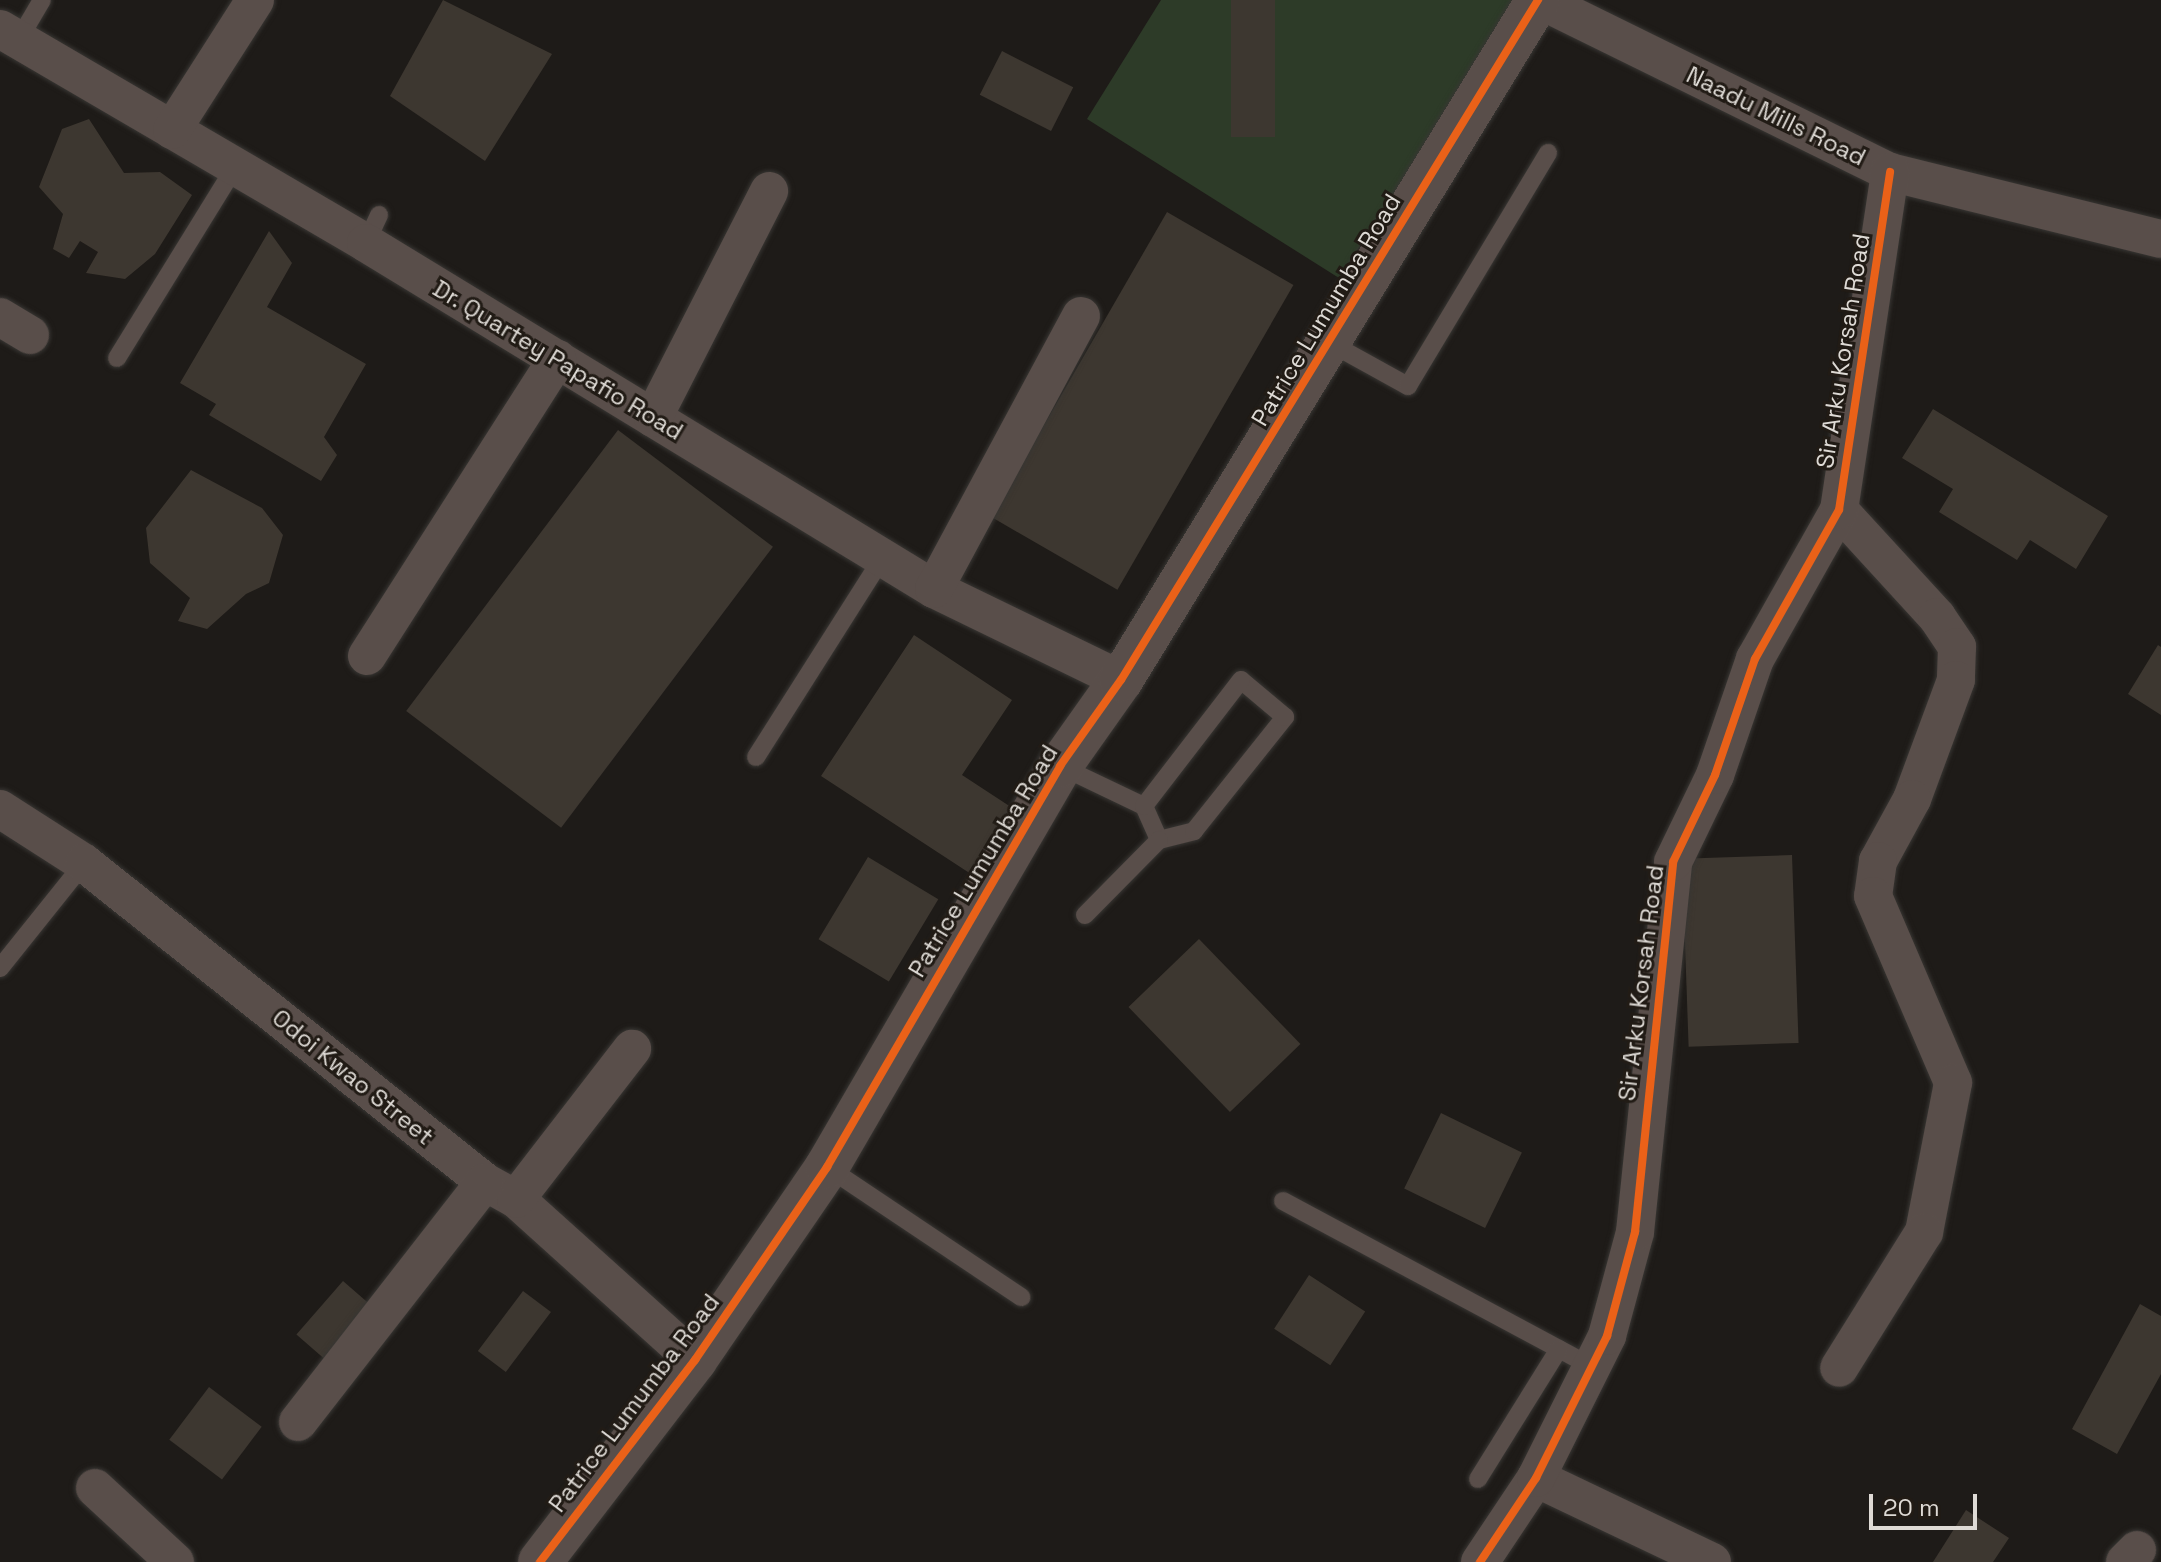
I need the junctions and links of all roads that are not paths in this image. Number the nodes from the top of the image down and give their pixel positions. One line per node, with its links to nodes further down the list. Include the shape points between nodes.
1 (42, 0): 4 (lane)
2 (255, 0): 5 (street)
3 (1539, 0): 8 (street, Naadu Mills Road); 12 (street, Patrice Lumumba Road)
4 (10, 34): 5 (street, Dr. Quartey Papafio Road)
5 (172, 130): 7 (street, Dr. Quartey Papafio Road)
6 (1548, 153): 12 (lane, via 1408,386)
7 (235, 167): 13 (lane); 14 (street, Dr. Quartey Papafio Road, via 372,229)
8 (1890, 172): 10 (street, Naadu Mills Road); 16 (street, Sir Arku Korsah Road)
9 (769, 191): 15 (street)
10 (2161, 239)
11 (1081, 316): 18 (street)
12 (1330, 343): 20 (street, Patrice Lumumba Road)
13 (117, 358)
14 (557, 359): 15 (street, Dr. Quartey Papafio Road); 19 (street)
15 (653, 418): 17 (street, Dr. Quartey Papafio Road)
16 (1839, 510): 36 (street, Sir Arku Korsah Road, via 1755,659 1715,775 1673,862 1635,1232 1607,1336); 37 (street, via 1937,617 1957,647 1956,680 1912,799 1878,861 1873,896 1953,1083 1924,1232)
17 (883, 557): 18 (street, Dr. Quartey Papafio Road); 21 (lane)
18 (934, 589): 20 (street, Dr. Quartey Papafio Road)
19 (367, 656)
20 (1121, 680): 22 (street, Patrice Lumumba Road)
21 (756, 757)
22 (1060, 766): 23 (lane); 30 (street, Patrice Lumumba Road)
23 (1144, 806): 25 (lane); 25 (lane, via 1241,680 1285,717 1194,831)
24 (0, 809): 26 (street, Odoi Kwao Street)
25 (1159, 840): 27 (lane)
26 (84, 863): 28 (lane); 31 (street, Odoi Kwao Street)
27 (1085, 915)
28 (0, 968)
29 (632, 1049): 31 (street)
30 (827, 1167): 33 (lane); 35 (street, Patrice Lumumba Road)
31 (501, 1191): 35 (street, Odoi Kwao Street); 38 (street)
32 (1283, 1201): 34 (lane)
33 (1021, 1297)
34 (1559, 1349): 36 (lane); 40 (lane)
35 (695, 1360): 43 (street, Patrice Lumumba Road)
36 (1592, 1367): 39 (street, Sir Arku Korsah Road)
37 (1839, 1368)
38 (298, 1422)
39 (1536, 1478): 44 (street, Sir Arku Korsah Road); 45 (street)
40 (1478, 1479)
41 (95, 1488): 42 (street)
42 (175, 1562)
43 (540, 1562)
44 (1480, 1562)
45 (1712, 1562)

